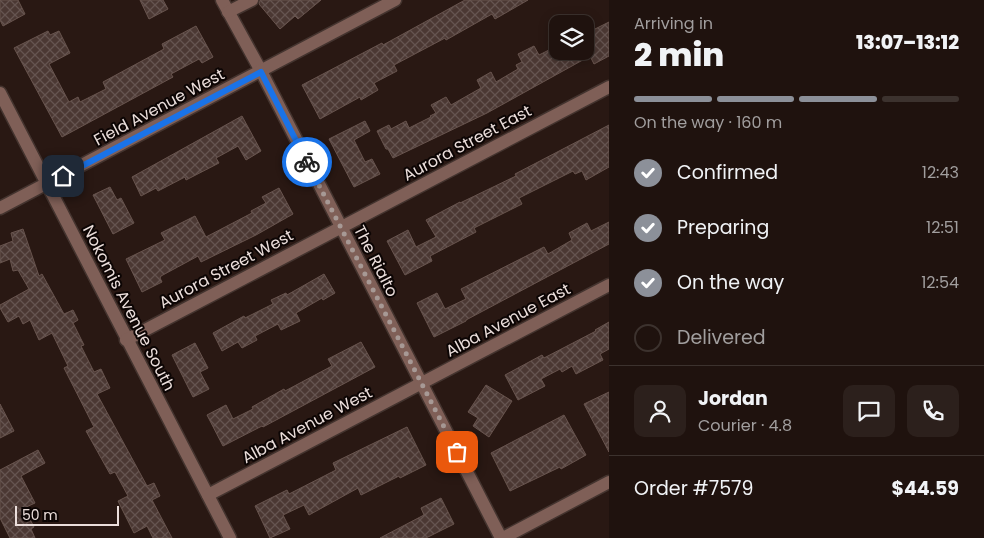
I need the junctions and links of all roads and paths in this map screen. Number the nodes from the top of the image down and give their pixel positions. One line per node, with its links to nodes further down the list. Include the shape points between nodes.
1 (222, 0): 4 (street, The Rialto)
2 (252, 0): 4 (street)
3 (395, 0): 5 (street, Field Avenue West)
4 (228, 12): 5 (street, The Rialto)
5 (261, 72): 8 (street, Field Avenue West); 10 (street, The Rialto)
6 (609, 87): 10 (street, Aurora Street East)
7 (0, 93): 8 (street, Nokomis Avenue South)
8 (46, 184): 9 (street, Field Avenue West); 12 (street, Nokomis Avenue South)
9 (0, 208)
10 (340, 227): 12 (street, Aurora Street West); 13 (street, The Rialto)
11 (609, 285): 13 (street, Alba Avenue East)
12 (126, 340): 15 (street, Nokomis Avenue South)
13 (421, 383): 15 (street, Alba Avenue West); 17 (street, The Rialto)
14 (609, 482): 17 (street)
15 (208, 495): 16 (street, Nokomis Avenue South)
16 (230, 538)
17 (502, 538)

